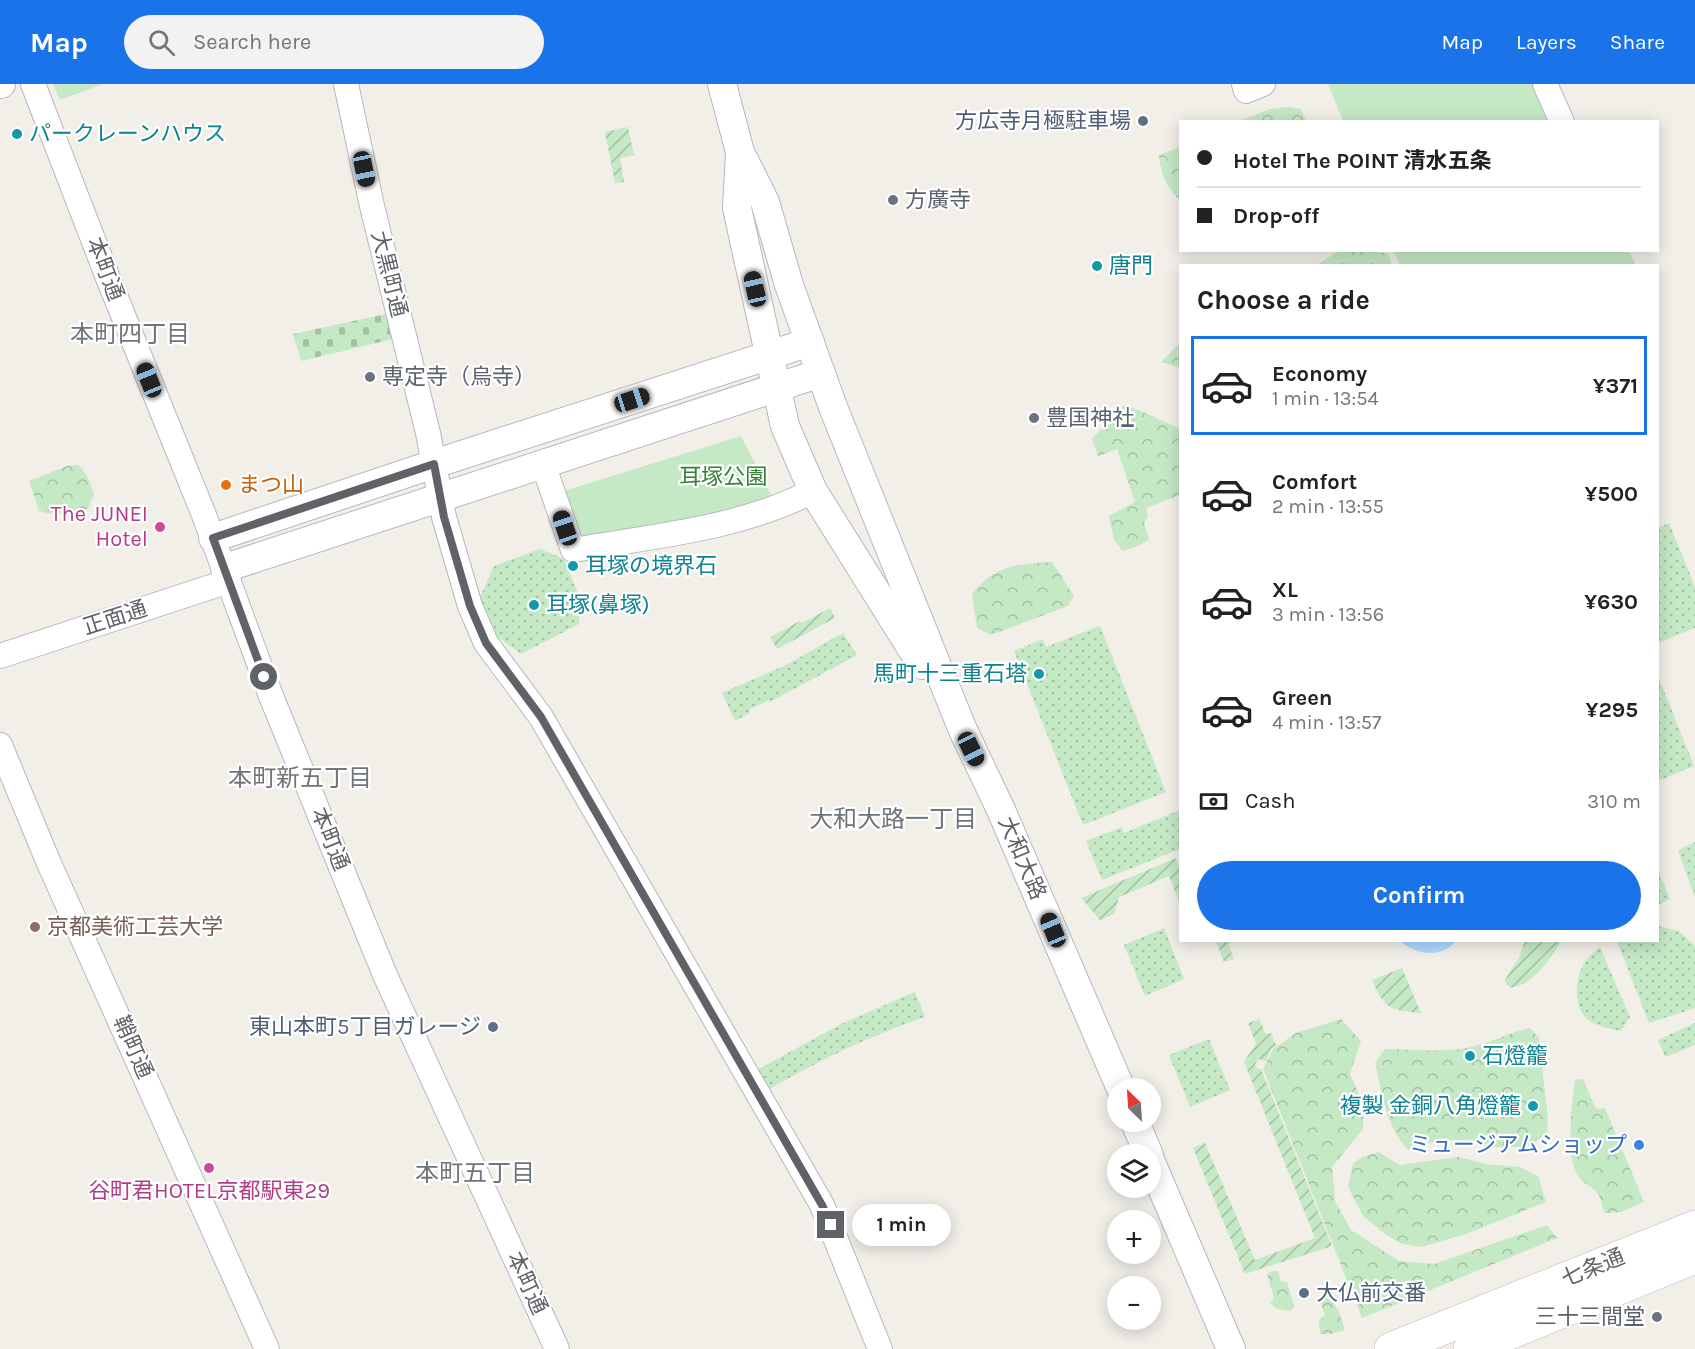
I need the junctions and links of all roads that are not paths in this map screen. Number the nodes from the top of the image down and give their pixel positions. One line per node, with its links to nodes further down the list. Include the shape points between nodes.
1 (33, 84): 17 (street, 本町通)
2 (346, 84): 13 (street, 大黒町通)
3 (722, 84): 8 (street)
4 (1244, 84): 5 (street, via 1246,91)
5 (1263, 84)
6 (1545, 84): 7 (street)
7 (1561, 120)
8 (740, 152): 9 (street, via 765,202); 10 (street, via 737,208)
9 (810, 342): 10 (street); 11 (street)
10 (769, 356): 12 (street); 13 (street)
11 (821, 373): 12 (street); 20 (street)
12 (776, 388): 14 (street); 15 (street, via 784,426)
13 (434, 464): 16 (street, 大黒町通); 17 (street)
14 (543, 464): 15 (street, via 573,550 737,521 785,506); 16 (street)
15 (813, 491): 20 (street)
16 (441, 498): 18 (street); 28 (street, 大黒町通, via 470,606 486,643 541,717 822,1205)
17 (213, 538): 18 (street, 本町通)
18 (227, 575): 19 (street, 正面通); 27 (street, 本町通, via 271,696 386,975)
19 (0, 656)
20 (962, 728): 22 (street, 大和大路)
21 (0, 745): 26 (street, 鞘町通)
22 (1116, 1078)
23 (1161, 1185): 29 (street)
24 (1695, 1227): 30 (main road, 七条通)
25 (1695, 1257): 31 (main road, 七条通)
26 (267, 1349)
27 (557, 1349)
28 (880, 1349)
29 (1232, 1349)
30 (1391, 1349)
31 (1470, 1349)

